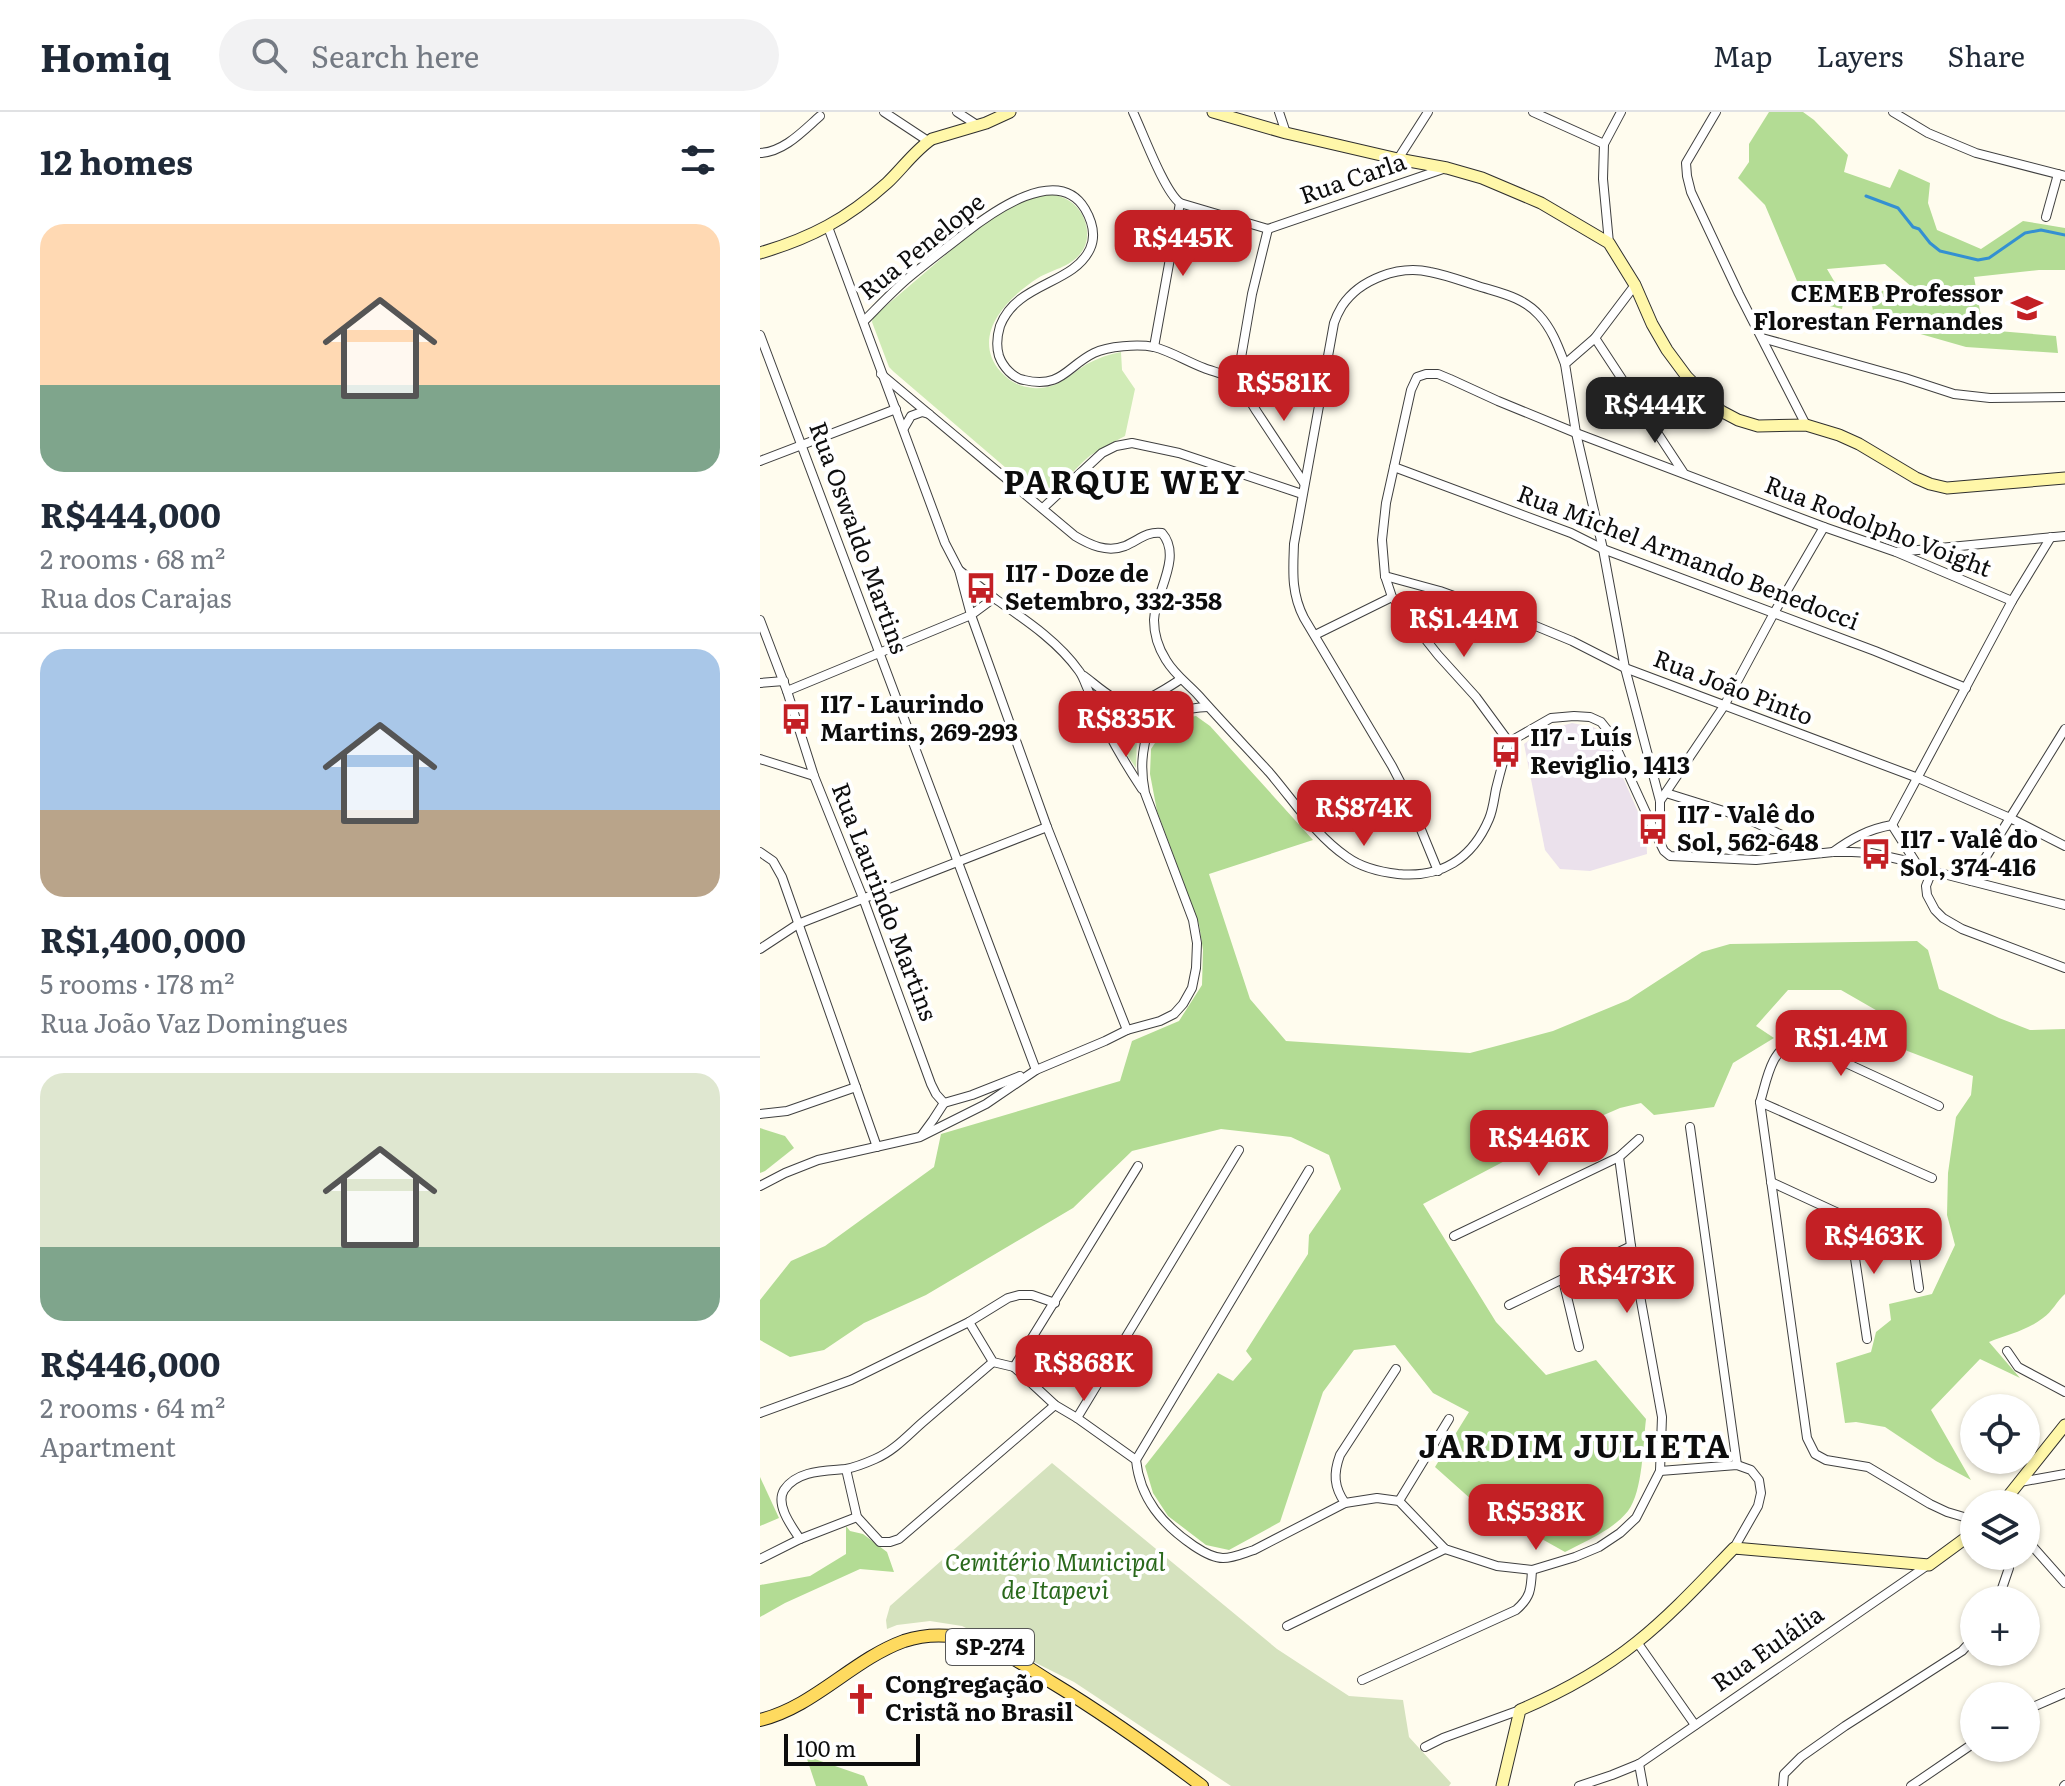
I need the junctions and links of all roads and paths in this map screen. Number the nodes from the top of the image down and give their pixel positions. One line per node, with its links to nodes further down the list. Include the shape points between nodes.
1 (884, 112): 15 (street)
2 (957, 112): 13 (street)
3 (1010, 112): 13 (street)
4 (1133, 112): 21 (street)
5 (1213, 112): 14 (street)
6 (1279, 112): 14 (street)
7 (1428, 112): 18 (street)
8 (1533, 112): 16 (street)
9 (1621, 112): 16 (street)
10 (1716, 112): 31 (street, via 1686,163 1687,176)
11 (1893, 112): 20 (street, via 1976,153)
12 (820, 116): 17 (street, via 780,148)
13 (977, 125): 15 (street)
14 (1286, 133): 18 (street)
15 (928, 141): 23 (street, via 889,181)
16 (1604, 144): 25 (street)
17 (760, 153)
18 (1398, 159): 19 (street)
19 (1447, 168): 24 (street, Rua Carla); 25 (street, via 1541,203)
20 (2062, 175): 22 (street)
21 (1180, 203): 24 (street); 32 (street)
22 (2046, 217)
23 (828, 227): 26 (street); 28 (street)
24 (1268, 229): 35 (street)
25 (1609, 243): 27 (street)
26 (760, 253)
27 (1635, 285): 30 (street); 39 (street, via 1667,350 1721,411 1758,426)
28 (864, 321): 32 (street, Rua Penelope, via 969,230 1011,202 1052,190 1079,200 1093,239 1081,261 1021,298 1005,315 997,346 1005,367 1020,380 1041,383 1111,347); 34 (street)
29 (760, 335): 42 (street, Rua Oswaldo Martins)
30 (1595, 338): 33 (street); 45 (street)
31 (1762, 338): 36 (street, via 1954,394); 39 (street)
32 (1154, 347): 35 (street, Rua Penelope)
33 (1565, 364): 41 (street); 47 (street, via 1550,329 1520,300 1429,271 1401,270 1381,277 1357,290 1334,323)
34 (881, 374): 37 (street); 38 (street)
35 (1237, 381): 47 (street)
36 (2065, 397)
37 (896, 409): 40 (street); 42 (street)
38 (929, 414): 40 (street, via 911,416); 49 (street)
39 (1806, 425): 46 (street, via 1839,435 1916,478 1947,488)
40 (903, 428): 55 (street)
41 (1576, 433): 44 (street, Rua Rodolpho Voight, via 1438,374 1426,374 1417,377 1406,408); 45 (street, Rua Rodolpho Voight); 53 (street)
42 (802, 446): 43 (street); 64 (street, Rua Oswaldo Martins)
43 (760, 461)
44 (1394, 467): 53 (street, Rua Michel Armando Benedocci); 56 (street, via 1382,540)
45 (1684, 472): 50 (street, Rua Rodolpho Voight)
46 (2065, 478)
47 (1304, 483): 48 (street)
48 (1302, 494): 49 (street, via 1132,443 1102,453); 63 (street, via 1292,579 1298,606)
49 (1043, 508): 67 (street, via 1075,536 1100,548 1125,546 1153,532 1167,539 1169,562 1154,620 1160,648)
50 (1824, 527): 54 (street, Rua Rodolpho Voight); 60 (street)
51 (2065, 536): 52 (street)
52 (2051, 537): 54 (street); 59 (street)
53 (1603, 549): 60 (street, Rua Michel Armando Benedocci); 65 (street)
54 (1896, 552): 59 (street, Rua Rodolpho Voight)
55 (959, 570): 58 (street); 61 (street)
56 (1385, 576): 57 (street); 65 (street, Rua João Pinto, via 1526,622)
57 (1392, 597): 63 (street); 77 (street)
58 (994, 598): 61 (street); 66 (street, via 1047,637)
59 (2012, 601): 70 (street)
60 (1774, 613): 70 (street, Rua Michel Armando Benedocci); 73 (street)
61 (971, 615): 64 (street); 86 (street)
62 (760, 620): 68 (street, Rua Laurindo Martins)
63 (1315, 635): 94 (street, via 1399,780)
64 (880, 654): 71 (street); 92 (street, Rua Oswaldo Martins)
65 (1625, 668): 73 (street, Rua João Pinto); 83 (street)
66 (1081, 673): 67 (street, via 1126,704); 72 (street)
67 (1181, 679): 74 (street)
68 (784, 681): 69 (street); 71 (street, Rua Laurindo Martins)
69 (760, 683)
70 (1966, 688): 80 (street)
71 (787, 691): 79 (street, Rua Laurindo Martins)
72 (1095, 704): 75 (street); 81 (street)
73 (1724, 706): 80 (street, Rua João Pinto); 82 (street)
74 (1208, 707): 75 (street, via 1176,711); 94 (street, via 1349,859 1386,873)
75 (1149, 726): 81 (street, via 1142,756)
76 (2065, 729): 84 (street)
77 (1509, 742): 87 (street, via 1551,718 1590,717 1601,722); 94 (street, via 1490,818 1471,849)
78 (760, 759): 79 (street)
79 (814, 776): 97 (street, Rua Laurindo Martins)
80 (1918, 778): 84 (street, Rua João Pinto); 85 (street)
81 (1145, 793): 102 (street, via 1193,920 1196,968 1192,988 1174,1014)
82 (1666, 793): 83 (street); 90 (street, via 1743,817)
83 (1660, 801): 87 (street)
84 (2010, 818): 88 (street, Rua João Pinto); 96 (street)
85 (1892, 825): 89 (street, via 1860,834); 93 (street)
86 (1047, 827): 92 (street); 102 (street)
87 (1660, 843): 90 (street, via 1678,858 1756,860)
88 (2065, 846)
89 (1833, 852): 90 (street); 93 (street, via 1871,853)
90 (1821, 854)
91 (762, 857): 99 (street, via 779,871)
92 (957, 861): 97 (street); 103 (street, Rua Oswaldo Martins)
93 (1916, 863): 95 (street)
94 (1438, 871)
95 (1932, 871): 96 (street); 101 (street, via 1927,895 1943,918)
96 (1971, 881): 98 (street)
97 (863, 898): 99 (street); 106 (street, Rua Laurindo Martins, via 931,1084)
98 (2065, 905)
99 (798, 924): 100 (street); 104 (street)
100 (760, 949)
101 (2065, 968)
102 (1127, 1030): 103 (street)
103 (1036, 1070): 106 (street); 110 (street, via 986,1104)
104 (856, 1087): 108 (street, via 787,1111); 112 (street)
105 (1760, 1102): 107 (street, via 1776,1056 1794,1043); 117 (street); 118 (street)
106 (944, 1103): 110 (street)
107 (1939, 1106)
108 (760, 1114)
109 (1690, 1127): 141 (street)
110 (920, 1137): 112 (street)
111 (1639, 1139): 114 (street)
112 (877, 1147): 119 (street, via 801,1166)
113 (1239, 1150): 137 (street)
114 (1619, 1157): 121 (street); 122 (street)
115 (1138, 1166): 125 (street)
116 (1309, 1170): 140 (street)
117 (1932, 1178)
118 (1771, 1182): 120 (street); 149 (street, via 1811,1447 1826,1460 1868,1467)
119 (760, 1186)
120 (1849, 1218): 124 (street, via 1907,1243 1914,1253); 128 (street)
121 (1454, 1236)
122 (1631, 1246): 123 (street); 143 (street, via 1662,1417)
123 (1563, 1280): 126 (street); 129 (street)
124 (1919, 1288)
125 (1055, 1303): 127 (street, via 1019,1295); 132 (street)
126 (1509, 1305)
127 (969, 1322): 131 (street); 136 (street, via 851,1380)
128 (1867, 1339)
129 (1579, 1347)
130 (2007, 1351): 134 (street, via 2018,1367)
131 (993, 1362): 132 (street); 142 (street, via 891,1450)
132 (1014, 1367): 135 (street)
133 (1396, 1369): 148 (street, via 1340,1455 1335,1480)
134 (2065, 1392)
135 (1055, 1405): 137 (street); 150 (street, via 899,1539 880,1542)
136 (760, 1413)
137 (1077, 1418): 140 (street)
138 (1449, 1419): 147 (street)
139 (2065, 1425): 145 (street)
140 (1136, 1460): 148 (street, via 1143,1491 1155,1512 1186,1541 1214,1557 1254,1550)
141 (1737, 1465): 143 (street); 153 (street, via 1751,1470 1761,1493)
142 (846, 1469): 150 (street); 151 (street, via 825,1469 786,1486 783,1507)
143 (1660, 1471): 158 (street, via 1636,1518 1620,1533 1599,1547)
144 (2065, 1474): 145 (street)
145 (2020, 1482): 146 (street)
146 (2013, 1490)
147 (1399, 1501): 148 (street); 154 (street)
148 (1345, 1503)
149 (1960, 1516)
150 (857, 1517): 151 (street)
151 (800, 1539): 156 (street)
152 (1960, 1542): 157 (street, Rua Eulália)
153 (1734, 1548): 157 (street); 161 (street)
154 (1445, 1549): 158 (street, via 1497,1566); 160 (street)
155 (2040, 1555): 159 (street)
156 (760, 1559)
157 (1929, 1565): 168 (street, Rua Eulália)
158 (1532, 1570): 163 (street, via 1531,1590 1516,1610)
159 (2065, 1583)
160 (1287, 1626)
161 (1637, 1642): 166 (street, via 1573,1686); 168 (street)
162 (1960, 1652): 176 (street, via 1801,1757 1784,1774)
163 (1362, 1680)
164 (2065, 1693): 165 (street)
165 (2040, 1704)
166 (1520, 1710): 169 (street); 173 (street)
167 (760, 1720): 172 (main road, SP-274, via 810,1698 888,1648 945,1634 977,1641 1017,1660 1101,1712)
168 (1695, 1725): 171 (street, Rua Eulália)
169 (1425, 1747)
170 (1960, 1753): 177 (street)
171 (1639, 1764): 174 (street, Rua Eulália); 175 (street)
172 (1202, 1786)
173 (1502, 1786)
174 (1579, 1786)
175 (1643, 1786)
176 (1783, 1786)
177 (1911, 1786)

